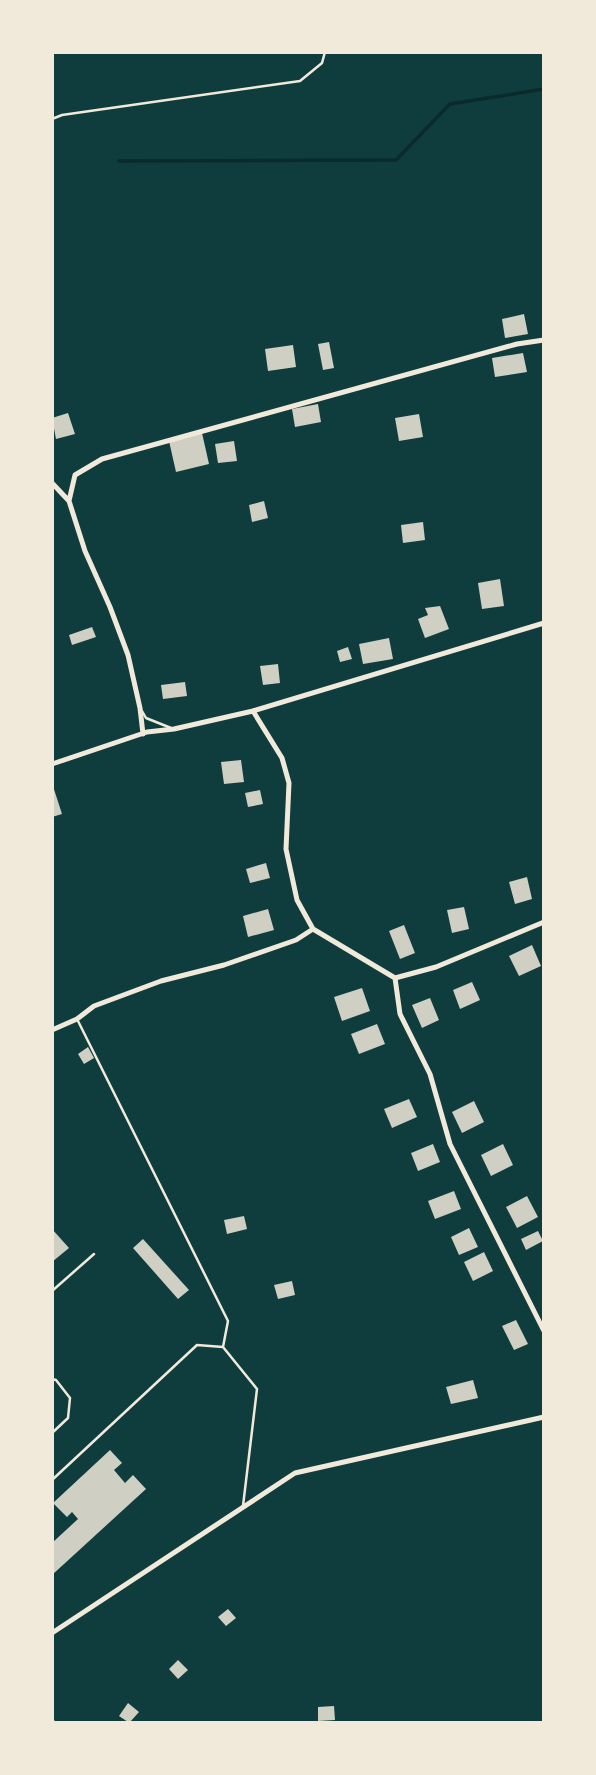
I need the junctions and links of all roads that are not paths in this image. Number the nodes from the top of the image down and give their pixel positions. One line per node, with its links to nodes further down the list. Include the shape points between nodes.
1 (544, 340): 3 (street, via 102,459 75,475)
2 (52, 483): 3 (street)
3 (69, 501): 5 (street, via 128,655)
4 (544, 623): 6 (street)
5 (140, 708): 7 (lane, via 146,718); 8 (street)
6 (253, 711): 7 (street); 11 (street, via 282,758 289,783 286,849 298,900)
7 (174, 729): 8 (street)
8 (143, 734): 9 (street)
9 (52, 764)
10 (544, 922): 12 (street, via 436,967)
11 (313, 929): 12 (street); 13 (street, via 296,940 94,1006)
12 (396, 978): 17 (street, via 400,1014 430,1074 450,1144)
13 (77, 1019): 14 (street); 18 (lane, via 228,1321)
14 (52, 1030)
15 (94, 1254): 16 (lane)
16 (52, 1291)
17 (544, 1331)
18 (223, 1347): 20 (lane, via 197,1345); 21 (lane, via 257,1389)
19 (544, 1417): 21 (street, via 295,1473)
20 (52, 1480)
21 (243, 1507): 22 (street)
22 (53, 1631)

